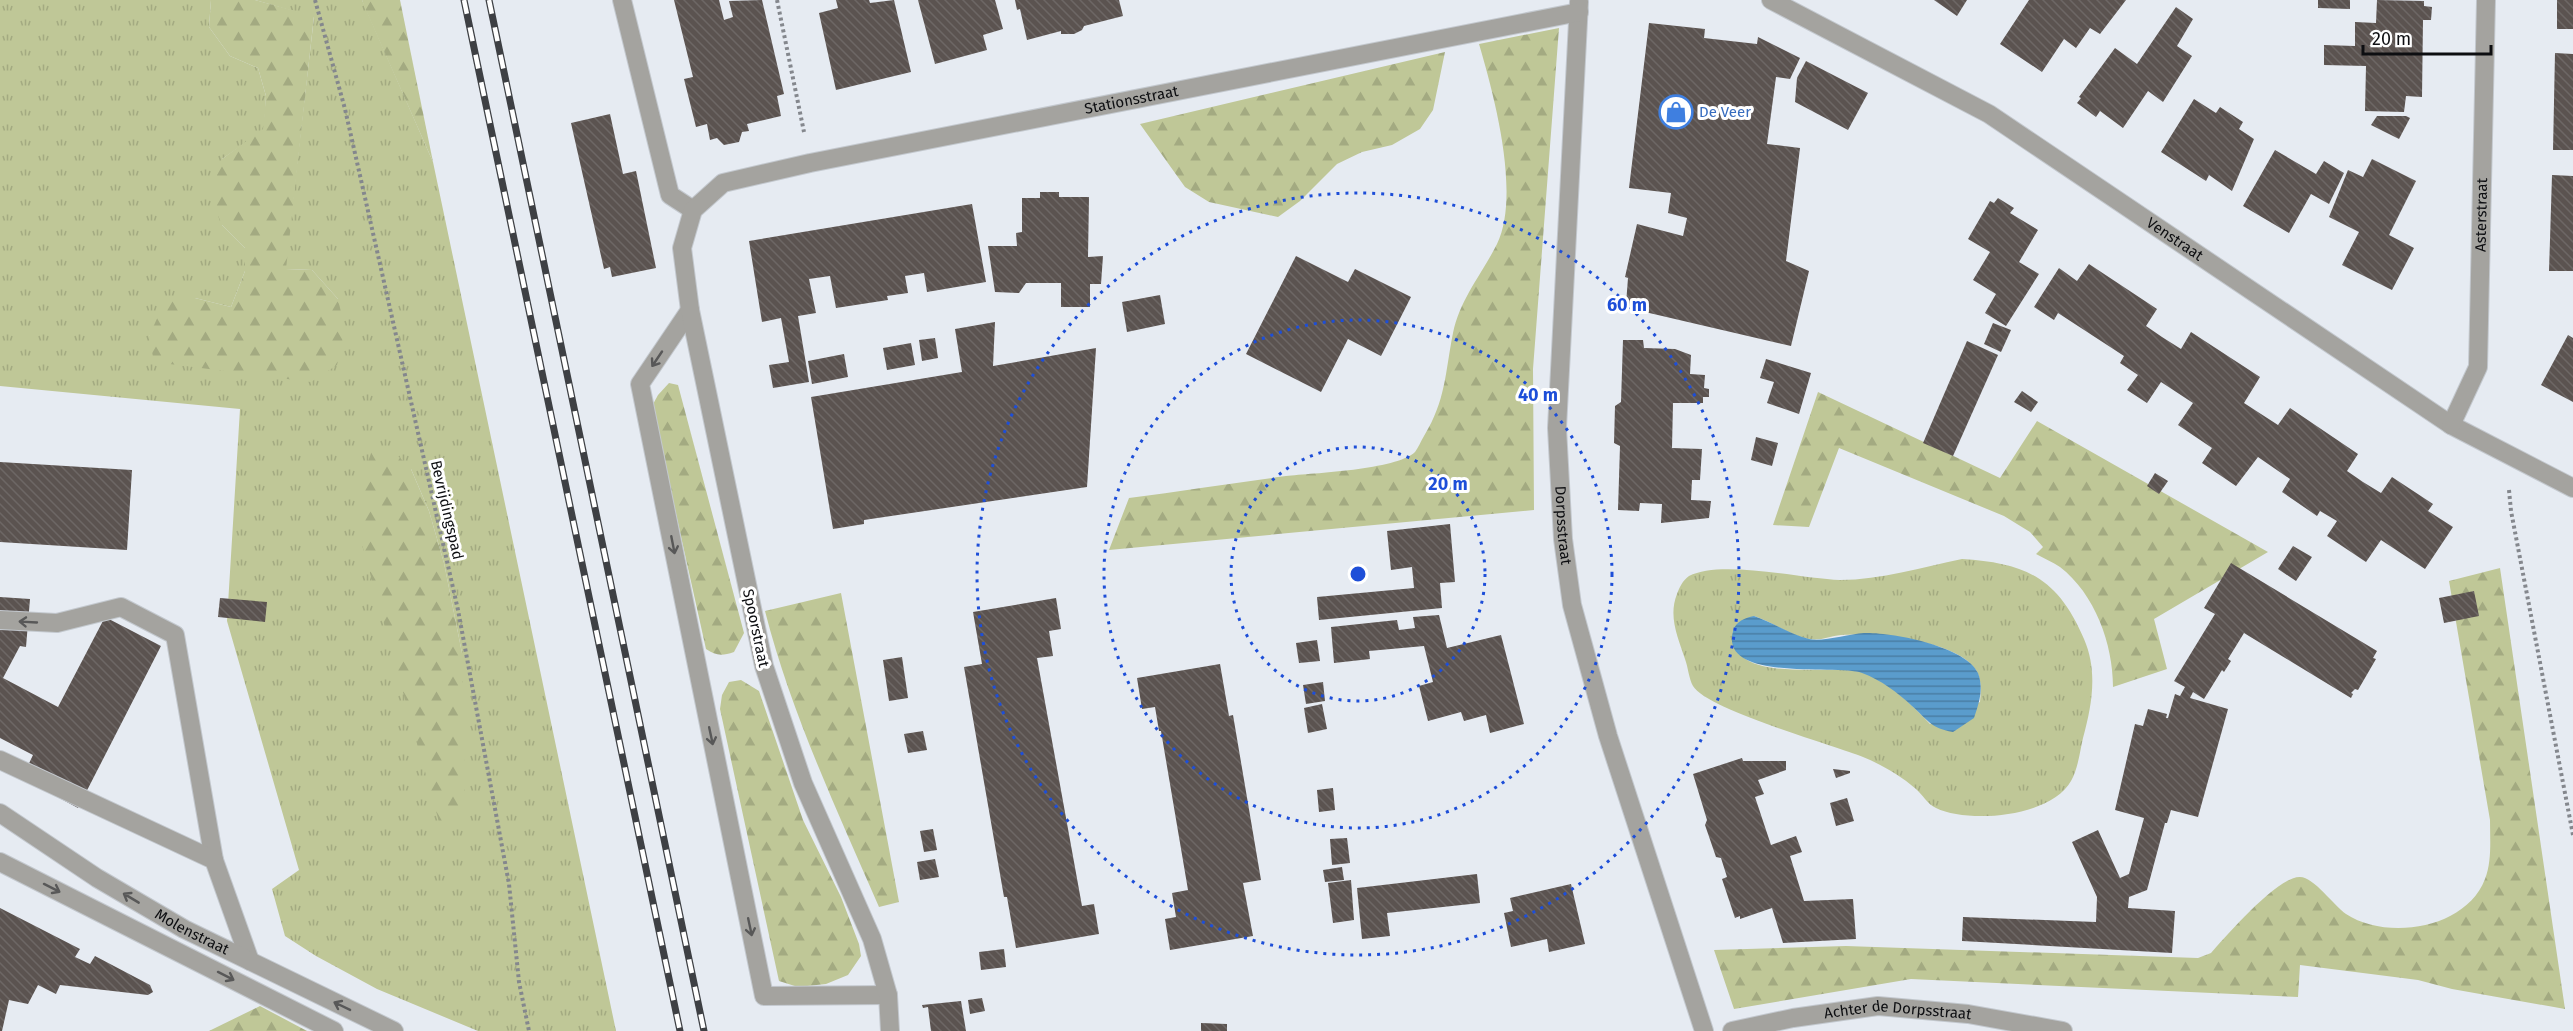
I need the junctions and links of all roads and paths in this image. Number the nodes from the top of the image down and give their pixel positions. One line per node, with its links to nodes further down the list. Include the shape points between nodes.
1 (315, 0): 23 (path, Bevrijdingspad, via 345,108 458,610 509,885 519,982)
2 (622, 0): 8 (street, via 670,195)
3 (777, 0): 7 (path)
4 (1771, 0): 10 (street, Venstraat, via 1989,114)
5 (2486, 0): 10 (street, Asterstraat, via 2478,367)
6 (1579, 6): 7 (street, Stationsstraat); 25 (street, Dorpsstraat, via 1557,428 1563,539 1572,605 1608,736)
7 (810, 163): 8 (street, Stationsstraat, via 723,183)
8 (693, 210): 9 (street, Spoorstraat, via 682,248)
9 (690, 310): 20 (street, Spoorstraat, via 764,666 803,783 872,939); 20 (street, one-way to 20, via 640,384 764,996)
10 (2451, 424): 11 (street, Venstraat)
11 (2505, 453): 12 (street, Venstraat); 16 (path, via 2511,511)
12 (2573, 488)
13 (0, 620): 17 (street, one-way to 13, via 175,635 121,607 57,623)
14 (0, 760): 17 (street)
15 (0, 813): 19 (street, Molenstraat, one-way to 15, via 116,890)
16 (2573, 835)
17 (214, 860): 19 (street)
18 (0, 862): 21 (street, Molenstraat, one-way to 21)
19 (250, 961): 22 (street, Molenstraat, one-way to 19)
20 (888, 995): 24 (street, Spoorstraat)
21 (334, 1031)
22 (394, 1031)
23 (529, 1031)
24 (890, 1031)
25 (1704, 1031)
26 (1732, 1031): 27 (street, Achter de Dorpsstraat, via 1878,1006 1968,1014)
27 (2063, 1031)

